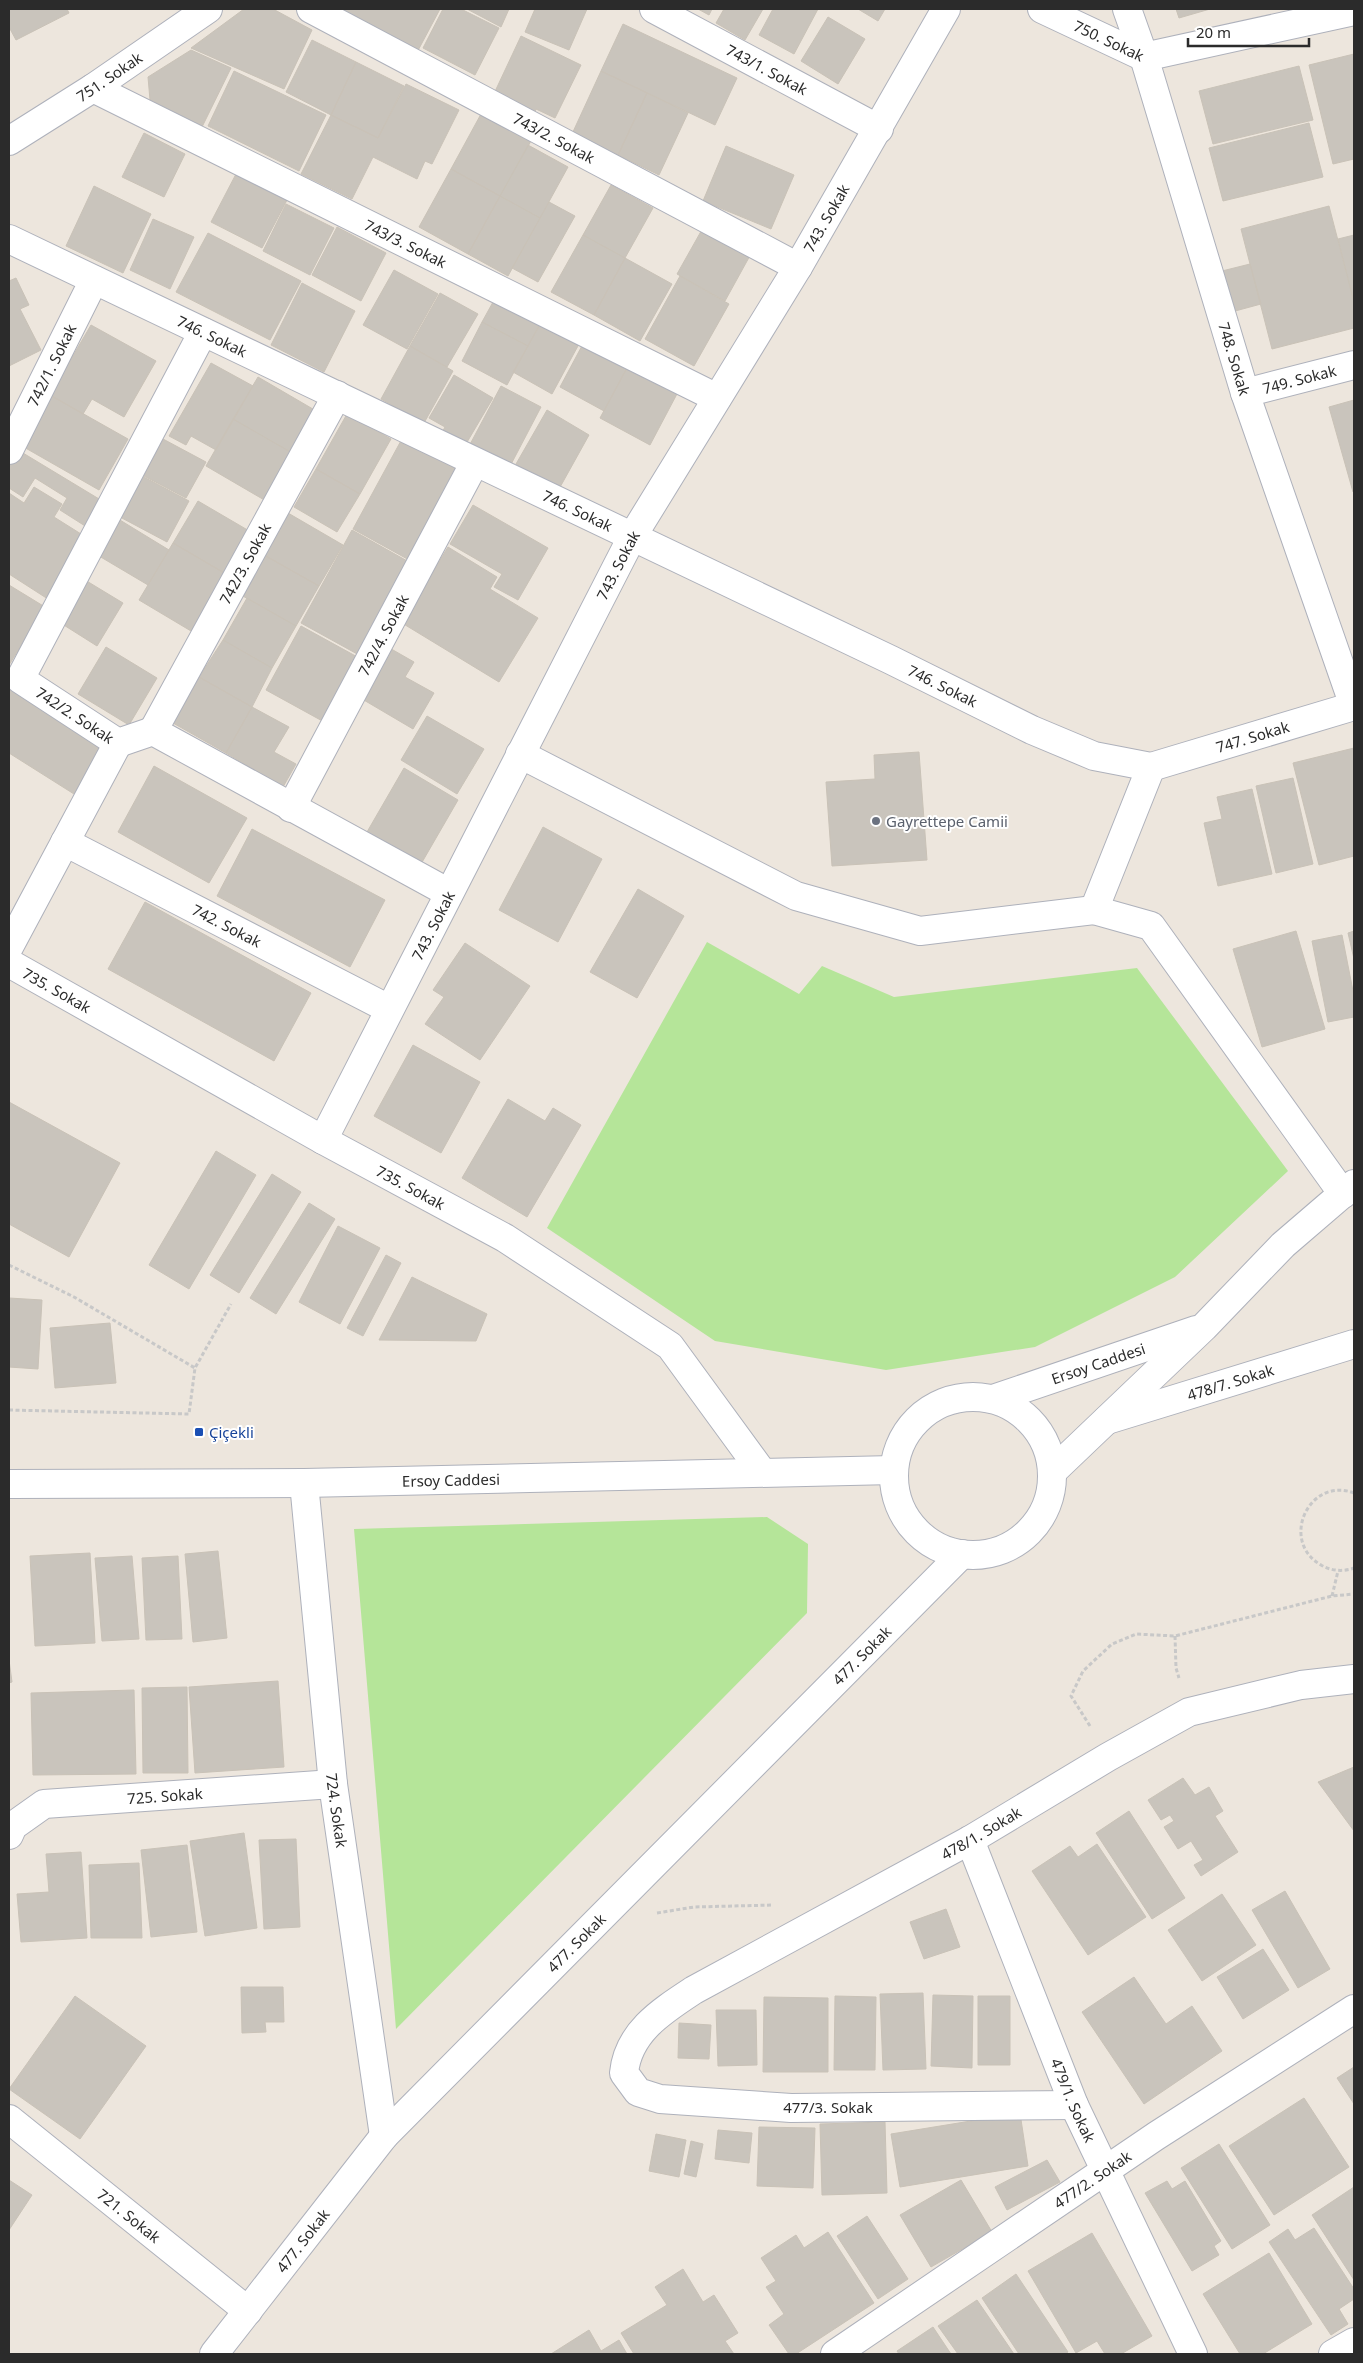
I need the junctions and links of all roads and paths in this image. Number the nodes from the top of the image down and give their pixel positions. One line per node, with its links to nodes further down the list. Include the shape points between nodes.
1 (208, 9): 9 (street, 751. Sokak)
2 (311, 9): 13 (street, 743/2. Sokak)
3 (654, 9): 10 (street, 743/1. Sokak)
4 (946, 9): 10 (street, 743. Sokak)
5 (1042, 9): 8 (street, 750. Sokak)
6 (1128, 9): 8 (street, 748. Sokak)
7 (1354, 11): 8 (street, 750. Sokak)
8 (1144, 57): 17 (street, 748. Sokak)
9 (94, 88): 11 (street, 751. Sokak); 19 (street, 743/3. Sokak)
10 (879, 129): 13 (street, 743. Sokak)
11 (9, 141)
12 (9, 239): 14 (street, 746. Sokak)
13 (798, 267): 19 (street, 743. Sokak)
14 (94, 280): 15 (street, 746. Sokak); 20 (street, 742/1. Sokak)
15 (203, 332): 18 (street, 746. Sokak); 25 (street, 742/2. Sokak, via 20,679)
16 (1354, 366): 17 (street, 749. Sokak)
17 (1245, 393): 23 (street, 748. Sokak)
18 (337, 395): 21 (street, 746. Sokak); 24 (street, 742/3. Sokak)
19 (717, 398): 22 (street, 743. Sokak)
20 (9, 450)
21 (475, 462): 22 (street, 746. Sokak); 28 (street, 742/4. Sokak)
22 (632, 537): 26 (street, 743. Sokak); 27 (street, 746. Sokak, via 1032,730 1094,756)
23 (1354, 706): 27 (street, 747. Sokak)
24 (153, 731): 25 (street, 742/2. Sokak); 28 (street)
25 (118, 743): 29 (street)
26 (520, 754): 30 (street, 743. Sokak); 31 (street, via 796,896 920,931)
27 (1151, 767): 31 (street)
28 (291, 808): 30 (street)
29 (64, 842): 32 (street); 34 (street, 742. Sokak)
30 (449, 893): 34 (street, 743. Sokak)
31 (1094, 910): 36 (street, via 1151,926)
32 (9, 947)
33 (9, 963): 35 (street, 735. Sokak)
34 (389, 1009): 35 (street, 743. Sokak)
35 (322, 1140): 46 (street, 735. Sokak, via 505,1238 670,1346)
36 (1349, 1189): 39 (street, Ersoy Caddesi, via 1283,1244)
37 (9, 1265): 41 (path, via 74,1297)
38 (231, 1304): 41 (path)
39 (1204, 1327): 42 (street, Ersoy Caddesi); 44 (street, Ersoy Caddesi)
40 (1354, 1344): 44 (street, 478/7. Sokak)
41 (195, 1368): 43 (path, via 189,1414)
42 (993, 1399): 45 (street, Ersoy Caddesi, via 966,1397 940,1403 918,1418 902,1439); 47 (street, Ersoy Caddesi, via 1016,1409 1034,1426 1047,1448)
43 (9, 1410)
44 (1107, 1420): 47 (street, Ersoy Caddesi)
45 (894, 1470): 46 (street, Ersoy Caddesi); 51 (street, Ersoy Caddesi, via 894,1489 902,1513 918,1533 939,1547)
46 (762, 1472): 48 (street, Ersoy Caddesi)
47 (1052, 1472): 51 (street, Ersoy Caddesi, via 1047,1502 1027,1534 1008,1547 986,1554)
48 (304, 1483): 49 (street, Ersoy Caddesi); 60 (street, 724. Sokak)
49 (9, 1484)
50 (1354, 1493): 53 (path, via 1334,1491 1322,1494 1304,1512 1300,1525 1303,1544 1314,1561)
51 (962, 1554): 69 (street, 477. Sokak)
52 (1354, 1568): 53 (path)
53 (1338, 1571): 55 (path)
54 (1354, 1594): 55 (path)
55 (1332, 1596): 56 (path)
56 (1175, 1636): 58 (path, via 1176,1668); 59 (path, via 1136,1634 1112,1644 1083,1671 1072,1696)
57 (1354, 1679): 58 (street, 478/1. Sokak, via 1301,1686)
58 (1189, 1712): 59 (street, 478/1. Sokak)
59 (1108, 1756): 62 (street, 478/1. Sokak)
60 (333, 1784): 61 (street, 725. Sokak, via 44,1804 13,1826); 69 (street, 724. Sokak)
61 (9, 1835)
62 (970, 1840): 64 (street, 478/1. Sokak); 67 (street, 479/1. Sokak)
63 (655, 1913): 64 (path, via 694,1907 779,1905)
64 (826, 1916): 66 (street, 478/1. Sokak, via 694,1990 658,2014)
65 (1354, 2009): 70 (street, 477/2. Sokak)
66 (633, 2043): 67 (street, 477/3. Sokak, via 626,2057 624,2073 638,2092 660,2099 791,2108)
67 (1074, 2105): 70 (street, 479/1. Sokak)
68 (9, 2119): 71 (street, 721. Sokak)
69 (384, 2136): 71 (street, 477. Sokak)
70 (1105, 2171): 74 (street, 477/2. Sokak); 75 (street, 479/1. Sokak)
71 (248, 2311): 73 (street, 477. Sokak)
72 (1354, 2342): 76 (street)
73 (214, 2354)
74 (835, 2354)
75 (1193, 2354)
76 (1333, 2354)

